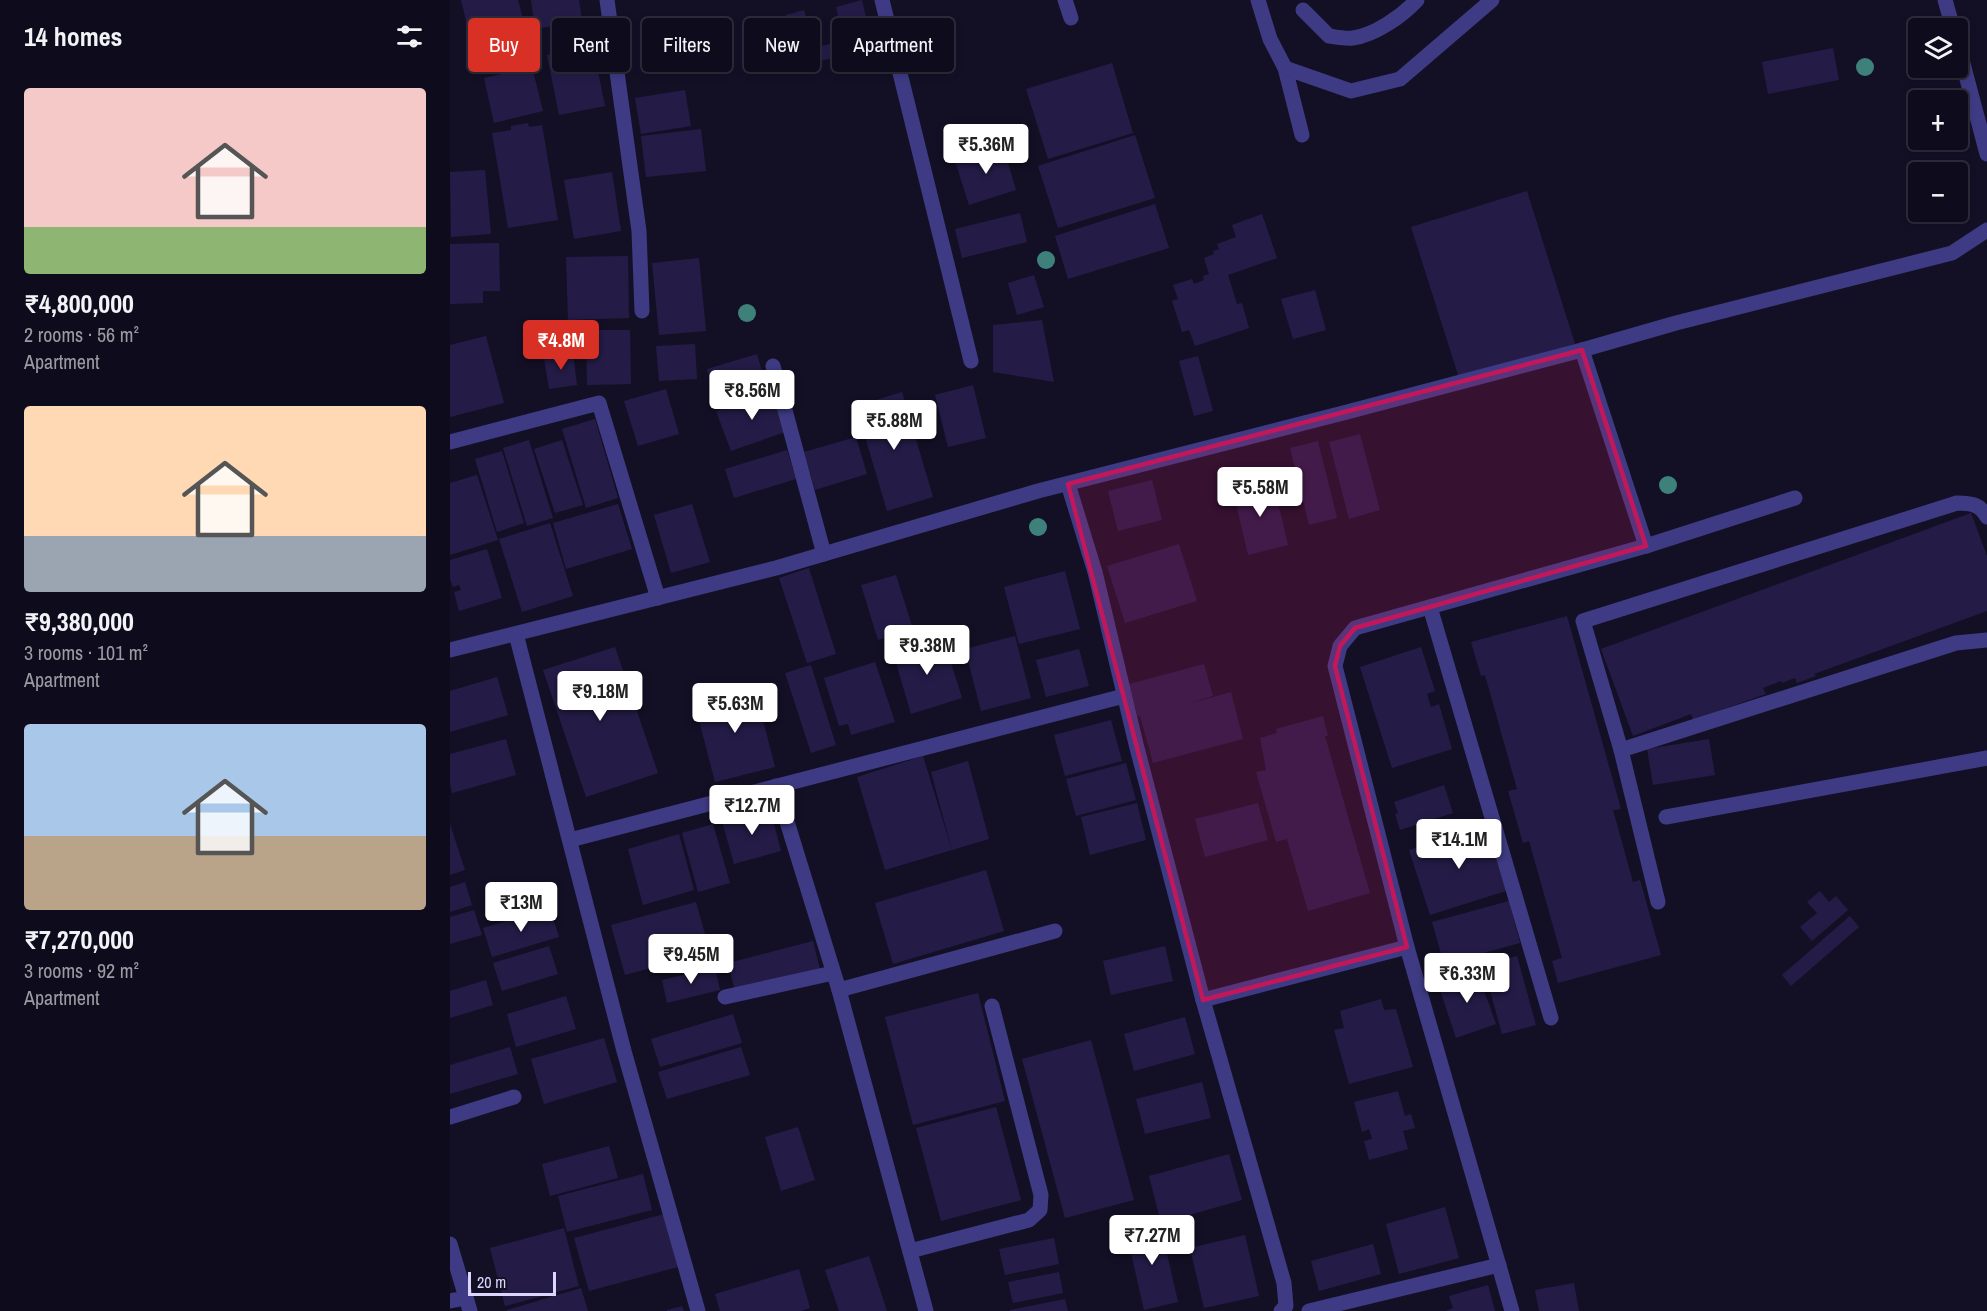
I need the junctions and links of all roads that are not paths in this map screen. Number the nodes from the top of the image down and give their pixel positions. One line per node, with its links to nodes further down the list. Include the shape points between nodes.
1 (607, 0): 16 (street, via 639,231)
2 (882, 0): 18 (street)
3 (1065, 0): 9 (street)
4 (1258, 0): 11 (street, via 1270,39)
5 (1417, 0): 8 (street, via 1381,28 1353,38 1329,36)
6 (1492, 0): 11 (street, via 1400,79 1351,91)
7 (1945, 0): 10 (street)
8 (1303, 10)
9 (1071, 18)
10 (1950, 18)
11 (1285, 68): 13 (street)
12 (1967, 78): 14 (street)
13 (1302, 135)
14 (1987, 154)
15 (1987, 230): 17 (street, via 1952,253)
16 (642, 311)
17 (1582, 350): 21 (street); 24 (street)
18 (971, 361)
19 (773, 366): 25 (street)
20 (450, 442): 26 (street, via 599,403)
21 (1068, 484): 25 (street); 31 (street, via 1095,572)
22 (1795, 498): 24 (street)
23 (1987, 517): 32 (street, via 1983,508 1957,503 1583,621)
24 (1647, 546): 27 (street)
25 (824, 554): 26 (street)
26 (658, 598): 28 (street)
27 (1430, 607): 39 (street, via 1355,628 1340,646 1335,666); 45 (street)
28 (516, 634): 30 (street); 36 (street)
29 (1987, 640): 32 (street, via 1956,642)
30 (450, 650)
31 (1124, 696): 34 (street); 43 (street)
32 (1621, 750): 37 (street)
33 (1987, 758): 35 (street)
34 (776, 786): 36 (street); 40 (street)
35 (1666, 817)
36 (570, 840): 53 (street, via 624,1051)
37 (1658, 902)
38 (1055, 931): 41 (street)
39 (1407, 946): 43 (street); 50 (street)
40 (833, 973): 41 (street); 42 (street)
41 (838, 990): 49 (street)
42 (725, 997)
43 (1203, 1000): 55 (street, via 1284,1283 1286,1306)
44 (992, 1006): 49 (street, via 1041,1195 1040,1210 1029,1220)
45 (1551, 1018)
46 (514, 1097): 47 (street)
47 (450, 1117)
48 (450, 1244): 52 (street)
49 (910, 1251): 54 (street)
50 (1499, 1265): 56 (street); 57 (street)
51 (450, 1301): 52 (street)
52 (468, 1304)
53 (698, 1311)
54 (926, 1311)
55 (1281, 1311)
56 (1309, 1311)
57 (1512, 1311)

